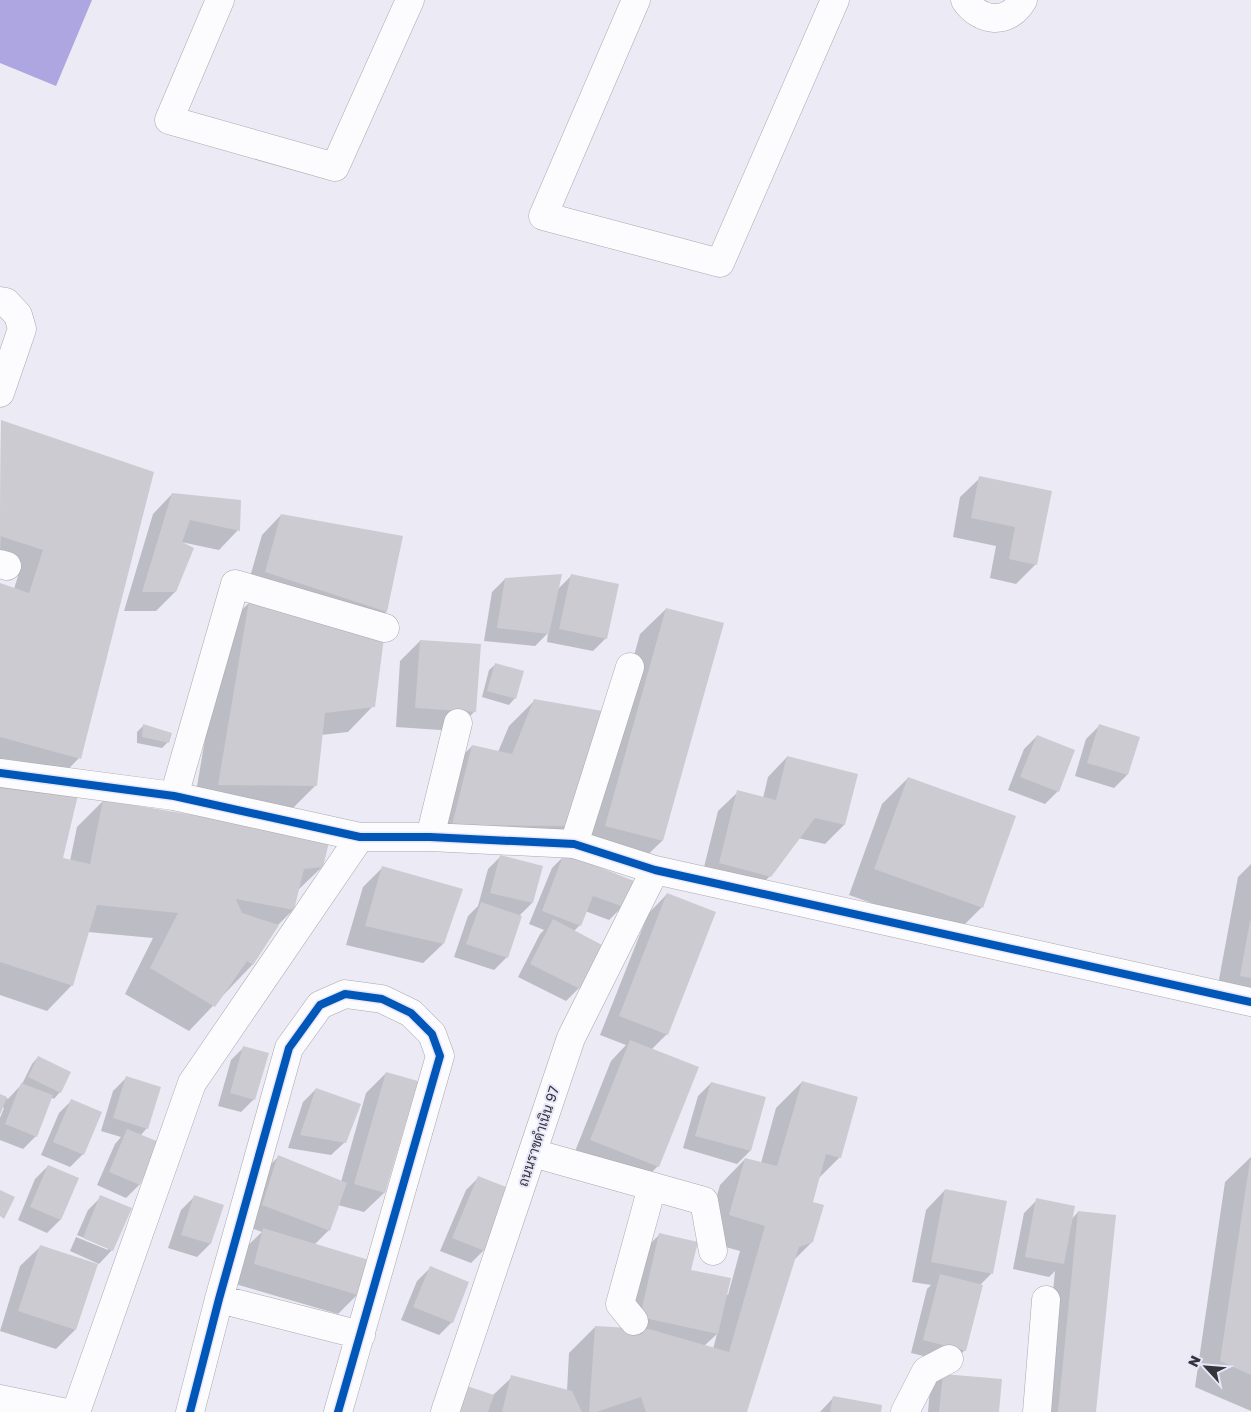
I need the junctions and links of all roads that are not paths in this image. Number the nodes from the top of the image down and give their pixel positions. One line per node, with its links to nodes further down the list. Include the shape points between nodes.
1 (220, 0): 2 (street, via 169,120 335,167)
2 (410, 0)
3 (636, 0): 4 (street, via 543,216 720,263)
4 (836, 0)
5 (965, 0): 6 (street, via 979,15 1001,18 1011,13)
6 (1022, 0)
7 (0, 301): 8 (street, via 6,302 18,316 22,329)
8 (0, 393)
9 (385, 628): 13 (street, via 235,584)
10 (630, 667): 16 (street)
11 (458, 723): 15 (street)
12 (0, 773): 13 (street)
13 (174, 796): 14 (street)
14 (360, 837): 15 (street); 29 (street, via 192,1083)
15 (430, 837): 16 (street)
16 (574, 844): 17 (street)
17 (655, 870): 18 (street); 19 (street, ถนนราขดำเนิน 97, via 571,1038)
18 (1251, 1002)
19 (533, 1153): 20 (street); 32 (street, ถนนราขดำเนิน 97)
20 (652, 1187): 21 (street, via 704,1201); 24 (street, via 620,1304)
21 (712, 1251)
22 (219, 1299): 25 (street); 25 (street, via 289,1048 320,1005 344,994 382,999 411,1013 432,1034 440,1056); 30 (street)
23 (1046, 1300): 34 (street)
24 (634, 1321)
25 (361, 1335): 31 (street)
26 (948, 1359): 33 (street, via 926,1371)
27 (0, 1399): 28 (street)
28 (62, 1412)
29 (76, 1412)
30 (190, 1412)
31 (338, 1412)
32 (444, 1412)
33 (904, 1412)
34 (1036, 1412)

